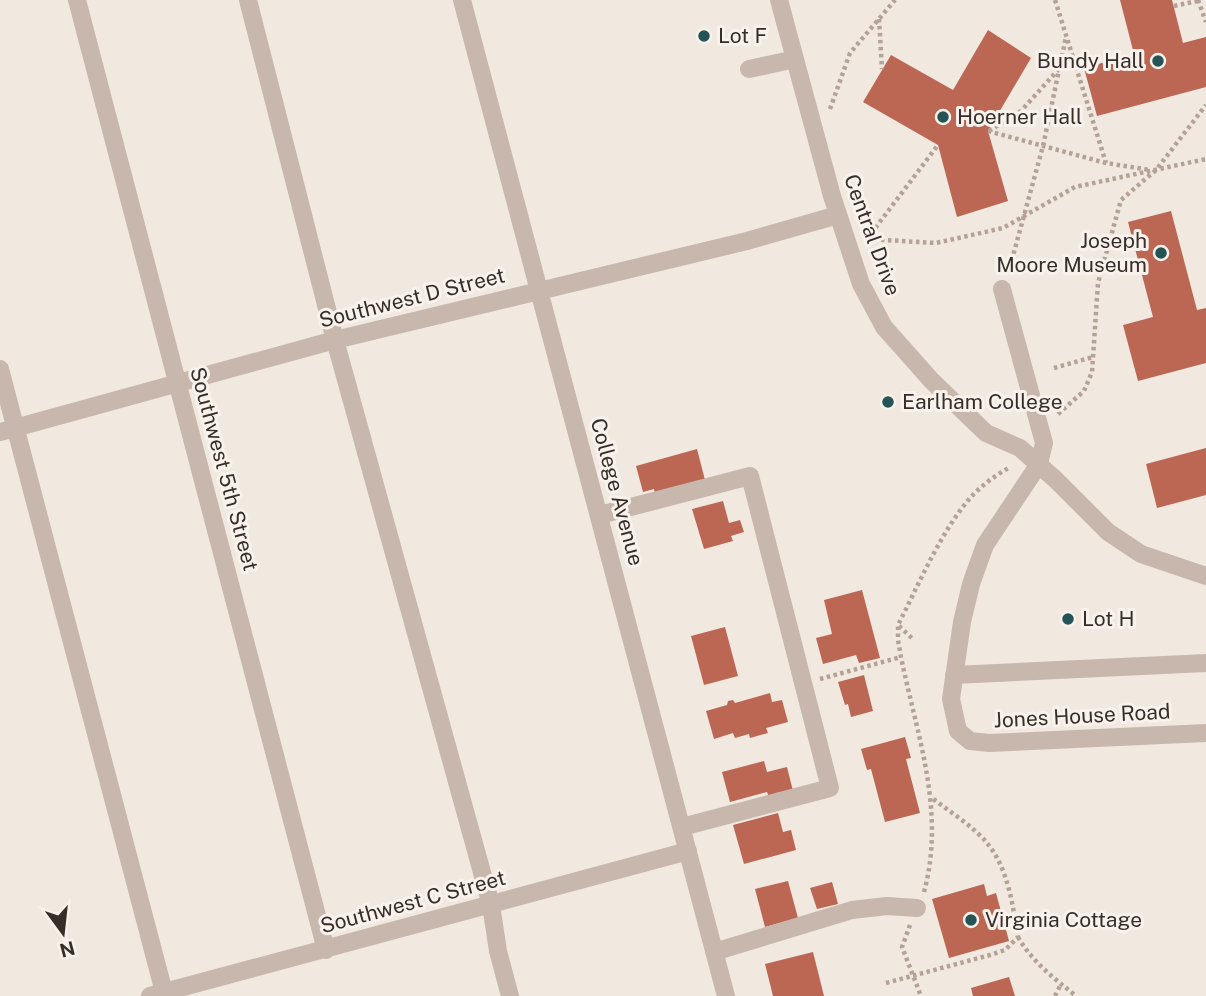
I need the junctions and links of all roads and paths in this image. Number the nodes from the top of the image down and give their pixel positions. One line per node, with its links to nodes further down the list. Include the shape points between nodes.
1 (77, 0): 32 (street, Southwest 5th Street)
2 (248, 0): 28 (street)
3 (462, 0): 27 (street, College Avenue)
4 (779, 0): 13 (street, Central Drive)
5 (895, 0): 10 (path)
6 (1055, 0): 12 (path)
7 (1199, 0): 8 (path); 9 (path); 11 (path)
8 (1206, 5)
9 (1174, 6)
10 (879, 18): 15 (path); 18 (path, via 850,53)
11 (1206, 22)
12 (1066, 37): 16 (path); 22 (path)
13 (794, 59): 14 (street); 18 (street, Central Drive)
14 (749, 69)
15 (882, 69)
16 (1059, 69): 20 (path); 20 (path, via 1021,111 988,131)
17 (1206, 105): 23 (path)
18 (817, 143): 24 (street, Central Drive)
19 (939, 145): 25 (path, via 867,239 936,243 1003,228)
20 (1043, 146): 22 (path); 25 (path)
21 (1206, 159): 23 (path)
22 (1107, 163): 23 (path)
23 (1156, 170): 25 (path, via 1075,187); 29 (path, via 1121,200 1098,283)
24 (838, 215): 27 (street, Southwest D Street); 35 (street, Central Drive, via 861,284 884,327 986,433 1020,448)
25 (1022, 217): 26 (path)
26 (1002, 289): 35 (street, via 1044,443)
27 (540, 290): 28 (street, Southwest D Street); 37 (street, College Avenue)
28 (335, 340): 32 (street, Southwest D Street); 49 (street)
29 (1093, 357): 30 (path); 33 (path, via 1084,391)
30 (1054, 368)
31 (0, 369): 34 (street)
32 (178, 383): 34 (street, Southwest D Street); 52 (street, Southwest 5th Street)
33 (1058, 414)
34 (8, 430): 58 (street)
35 (1039, 464): 38 (street, Central Drive, via 1108,532 1141,554); 43 (street, Jones House Road, via 985,545 965,609)
36 (1010, 467): 39 (path, via 971,497)
37 (600, 515): 44 (street, via 750,476); 47 (street, College Avenue)
38 (1206, 576)
39 (898, 625): 40 (path); 41 (path)
40 (914, 640)
41 (901, 657): 44 (path); 46 (path)
42 (1206, 663): 43 (street)
43 (954, 675): 45 (street, Jones House Road, via 951,699 958,731 970,741)
44 (803, 683): 47 (street, via 830,788)
45 (1206, 733)
46 (931, 797): 50 (path, via 932,863); 51 (path, via 993,852 1007,884)
47 (682, 827): 48 (street, College Avenue)
48 (688, 851): 49 (street, Southwest C Street); 53 (street, College Avenue)
49 (491, 905): 52 (street, Southwest C Street); 59 (street)
50 (917, 908): 53 (street, via 852,910); 54 (path, via 902,947)
51 (1018, 937): 54 (path, via 1005,950); 56 (path, via 1028,954)
52 (326, 950): 57 (street, Southwest C Street)
53 (714, 952): 60 (street, College Avenue)
54 (913, 976): 55 (path); 61 (path)
55 (886, 983)
56 (1061, 984): 62 (path); 63 (path)
57 (213, 988): 58 (street, Southwest C Street)
58 (160, 995)
59 (510, 996)
60 (726, 996)
61 (920, 996)
62 (1055, 996)
63 (1076, 996)

